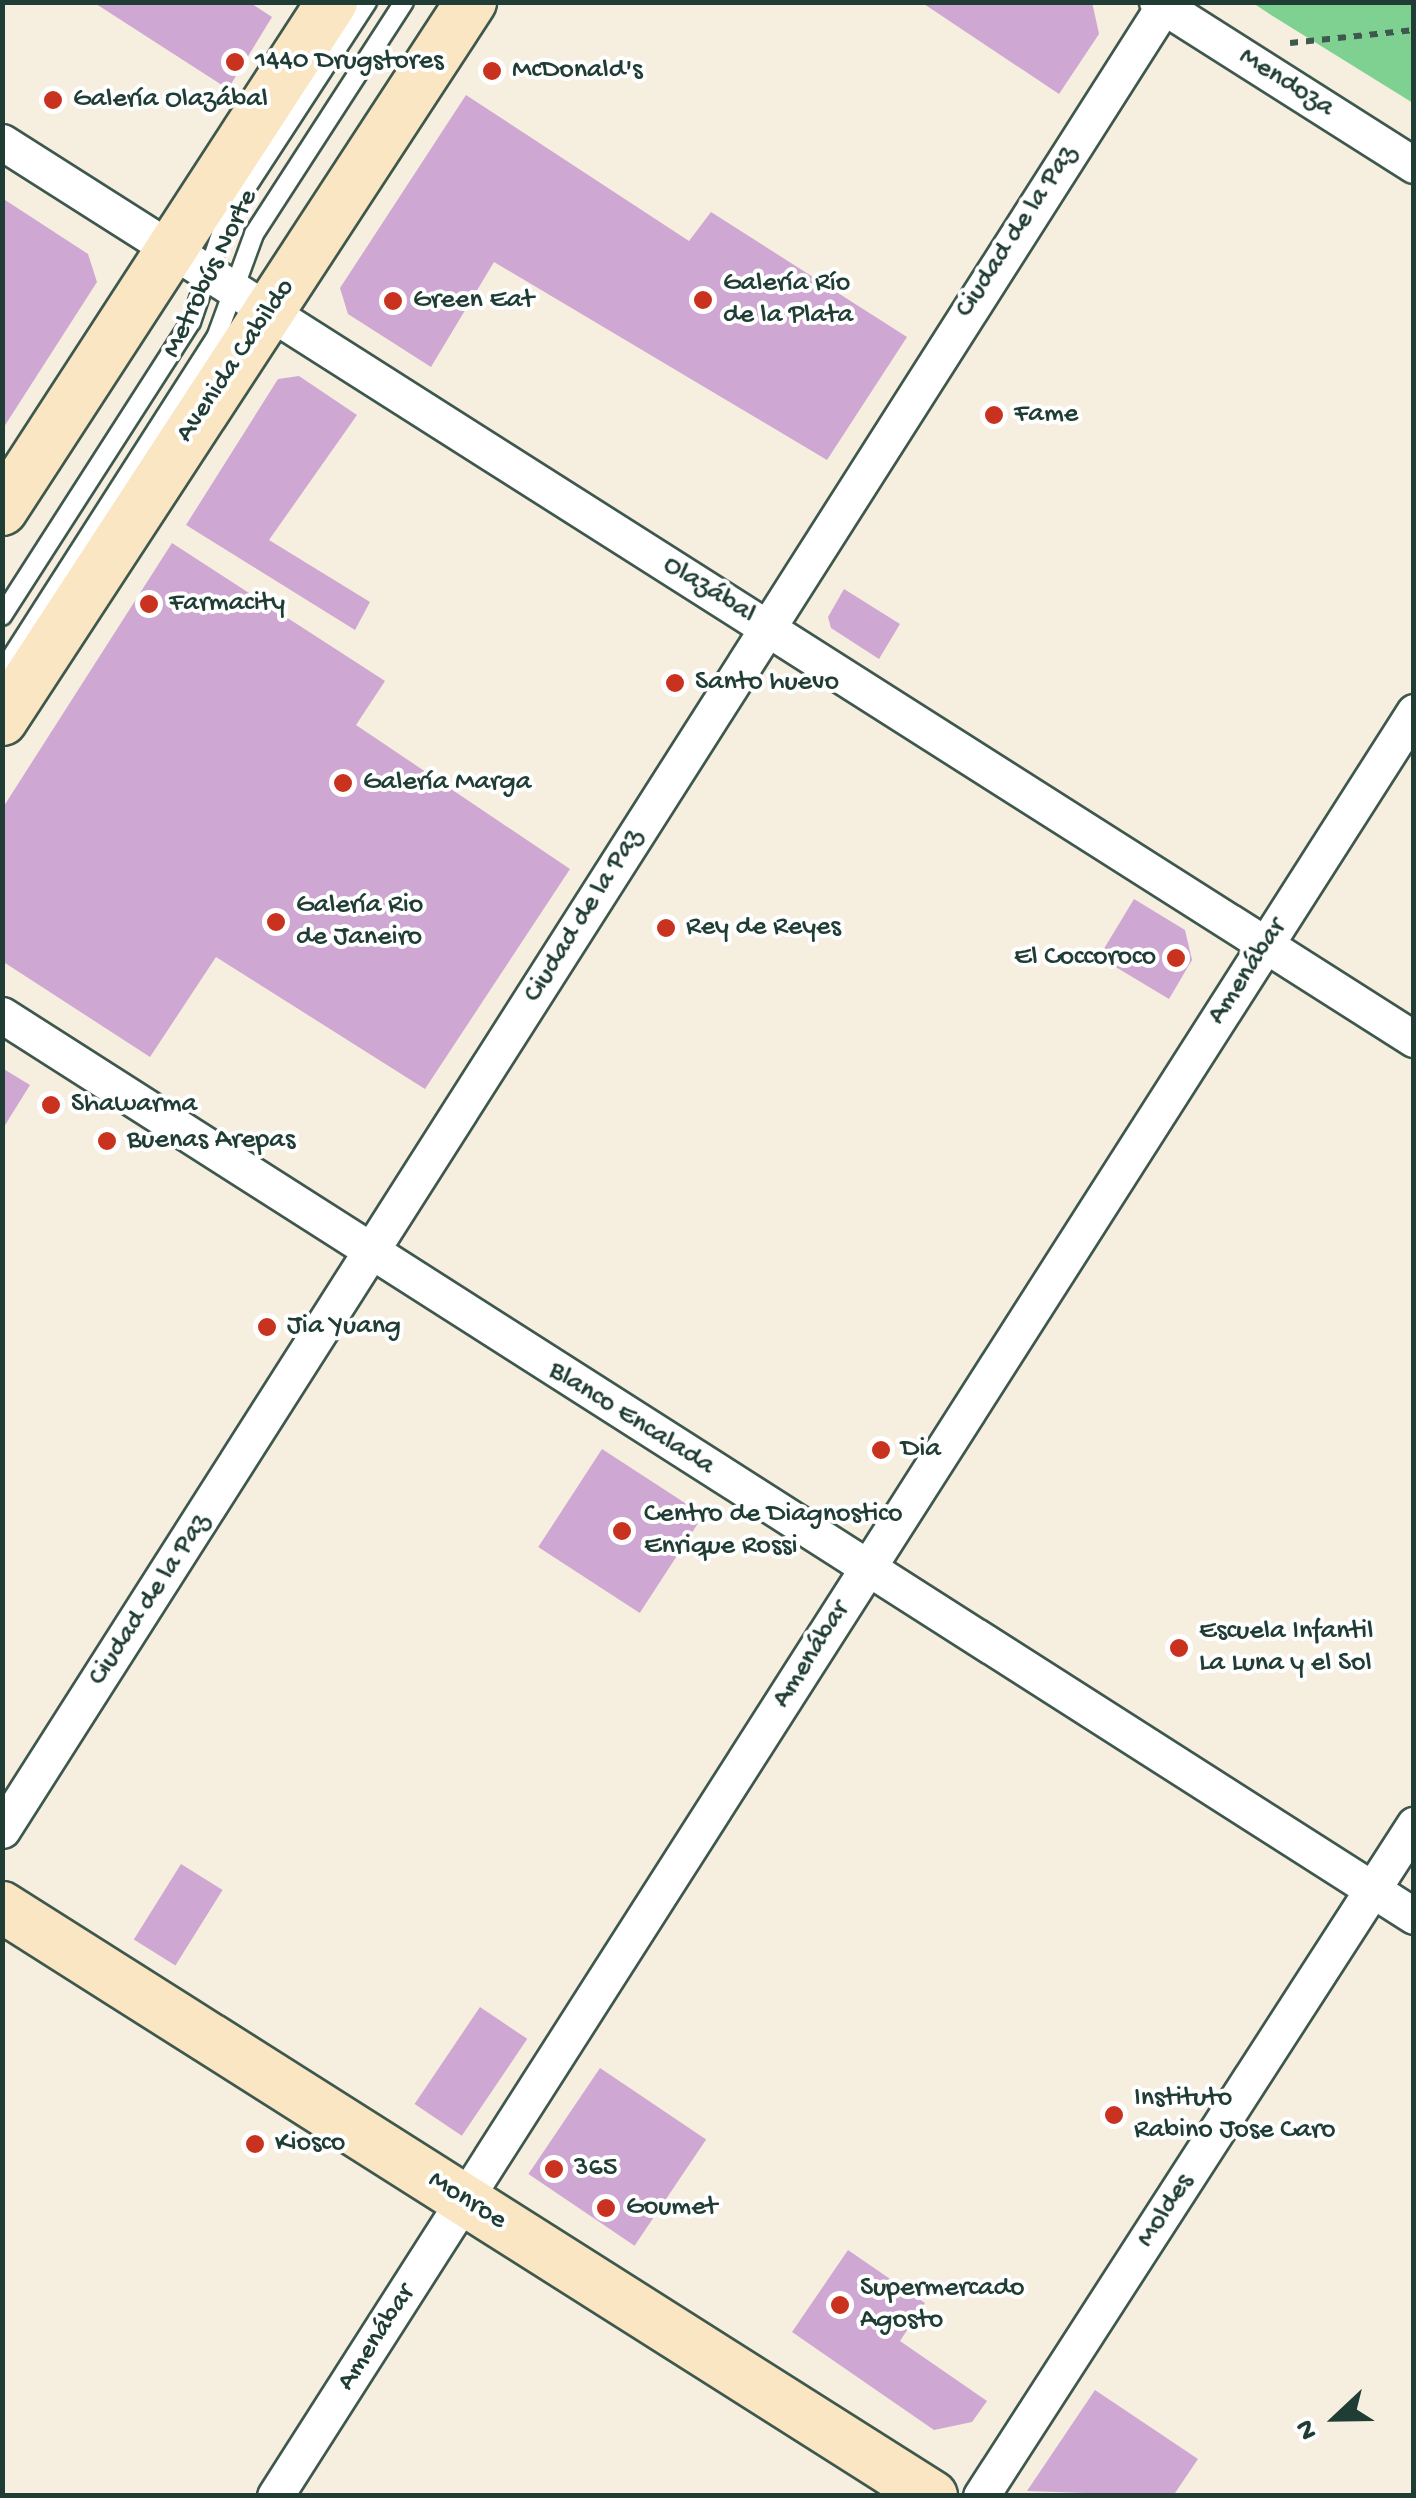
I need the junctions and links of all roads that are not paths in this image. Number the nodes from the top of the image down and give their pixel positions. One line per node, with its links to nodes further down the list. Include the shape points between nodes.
1 (332, 2): 8 (main road, Avenida Cabildo)
2 (367, 2): 8 (lane, Metrobús Norte, via 227,217)
3 (404, 2): 8 (lane, Metrobús Norte)
4 (470, 2): 8 (main road, Avenida Cabildo)
5 (1162, 4): 7 (street, Mendoza); 11 (street, Ciudad de la Paz)
6 (2, 142): 8 (street, Olazábal)
7 (1414, 165)
8 (220, 282): 9 (main road, Avenida Cabildo); 10 (lane, Metrobús Norte); 11 (street, Olazábal); 12 (lane, Metrobús Norte, via 210,348); 14 (main road, Avenida Cabildo)
9 (2, 510)
10 (2, 616)
11 (766, 626): 15 (street, Olazábal); 18 (street, Ciudad de la Paz)
12 (2, 672)
13 (1414, 712): 15 (street, Amenábar)
14 (2, 720)
15 (1263, 948): 17 (street, Olazábal); 19 (street, Amenábar)
16 (2, 1016): 18 (street, Blanco Encalada)
17 (1414, 1039)
18 (372, 1254): 19 (street, Blanco Encalada); 21 (street, Ciudad de la Paz)
19 (867, 1568): 22 (street, Blanco Encalada); 25 (street, Amenábar)
20 (1414, 1825): 22 (street, Moldes)
21 (2, 1830)
22 (1372, 1892): 24 (street, Blanco Encalada); 28 (street, Moldes)
23 (2, 1907): 25 (main road, Monroe)
24 (1414, 1916)
25 (466, 2200): 26 (street, Amenábar); 27 (main road, Monroe)
26 (275, 2496)
27 (932, 2496)
28 (982, 2496)

